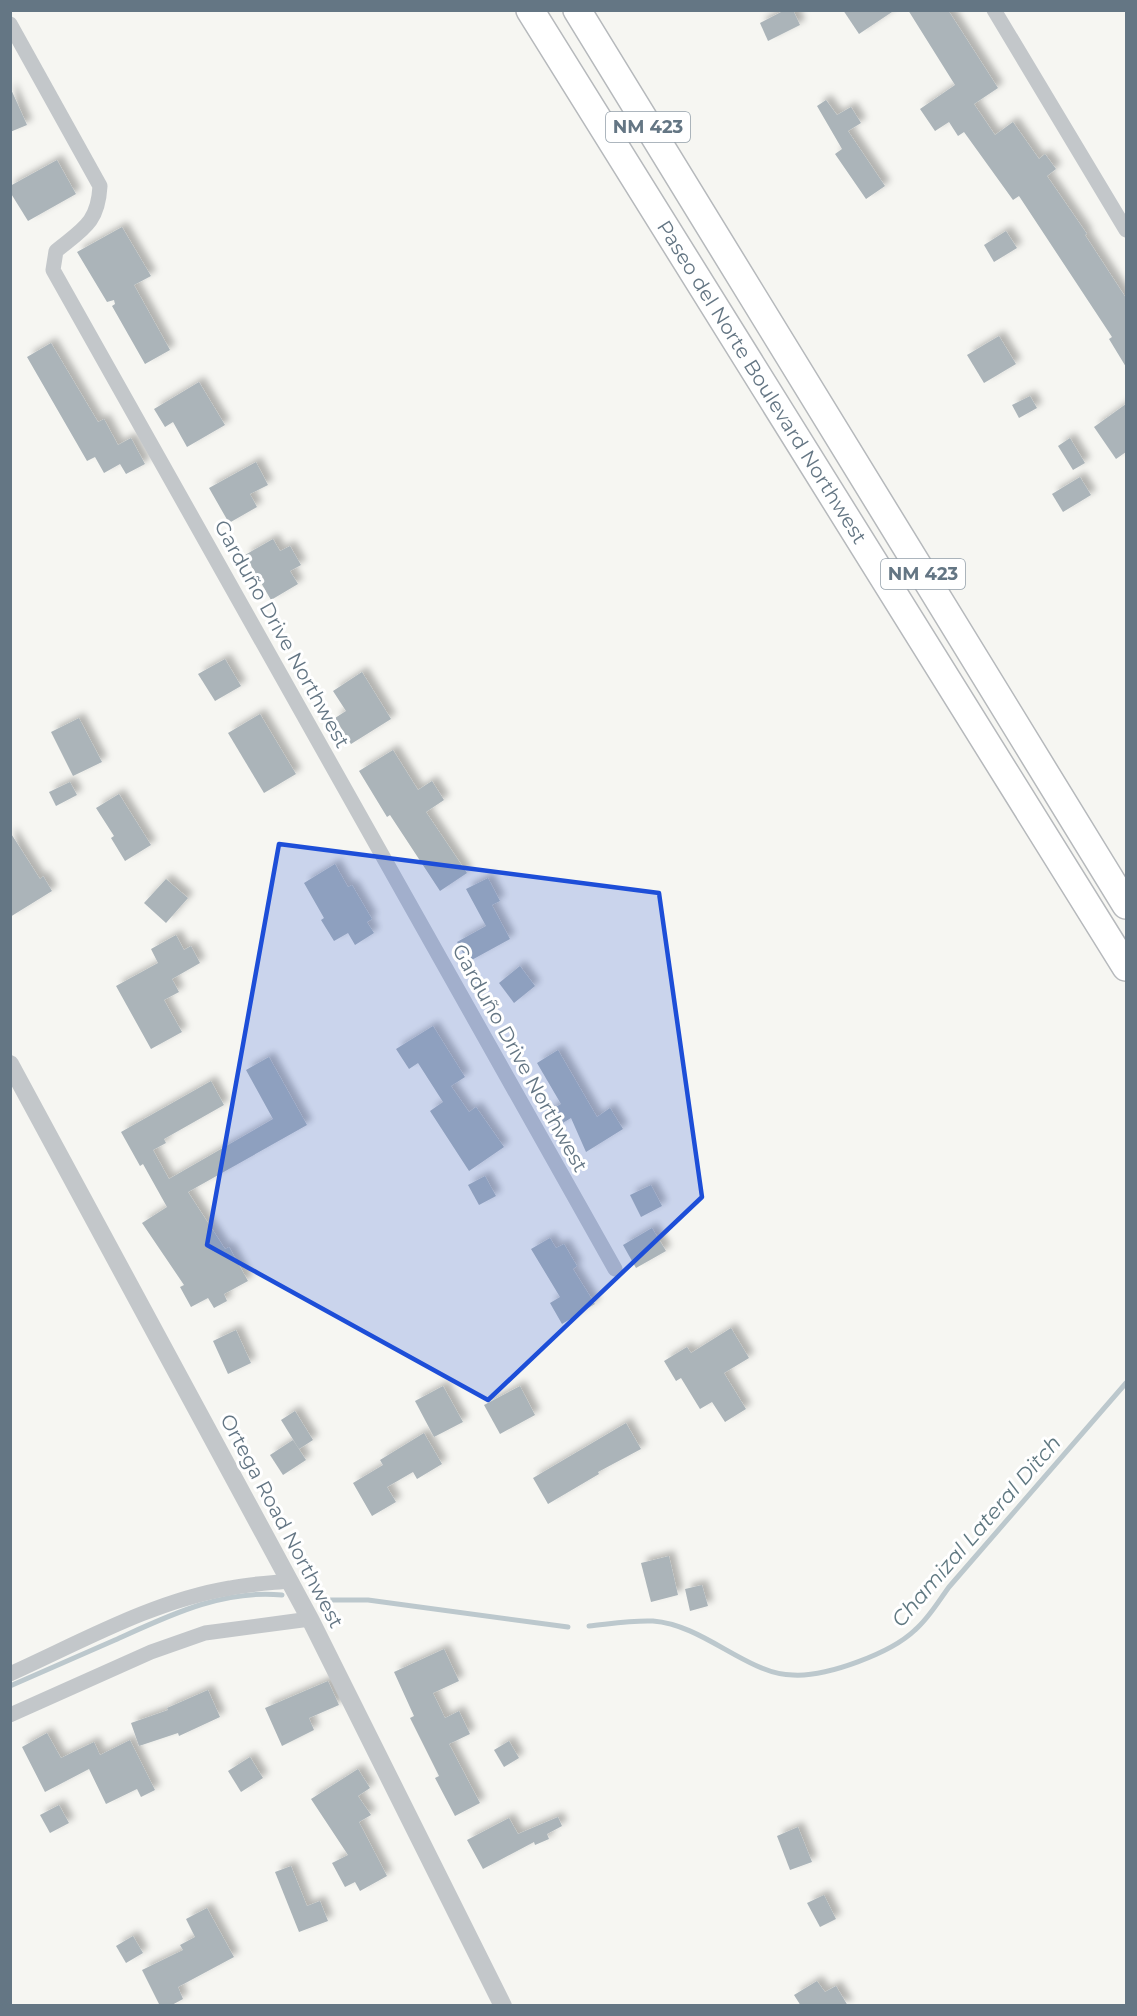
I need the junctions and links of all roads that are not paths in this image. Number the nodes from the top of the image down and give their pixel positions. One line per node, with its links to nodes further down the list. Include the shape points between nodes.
1 (530, 10): 7 (highway, Paseo del Norte Boulevard Northwest / NM 423)
2 (577, 10): 6 (highway, Paseo del Norte Boulevard Northwest / NM 423)
3 (994, 10): 5 (street)
4 (10, 24): 9 (street, Garduño Drive Northwest, via 100,186 99,204 90,224 56,251 53,270)
5 (1126, 230)
6 (1126, 904)
7 (1126, 967)
8 (10, 1064): 10 (street, Ortega Road Northwest)
9 (615, 1269)
10 (290, 1581): 11 (street, Ortega Road Northwest); 12 (street, via 230,1587 189,1598 145,1613)
11 (310, 1619): 13 (street, via 205,1633 150,1652); 14 (street, Ortega Road Northwest)
12 (10, 1674)
13 (10, 1715)
14 (503, 2006)

